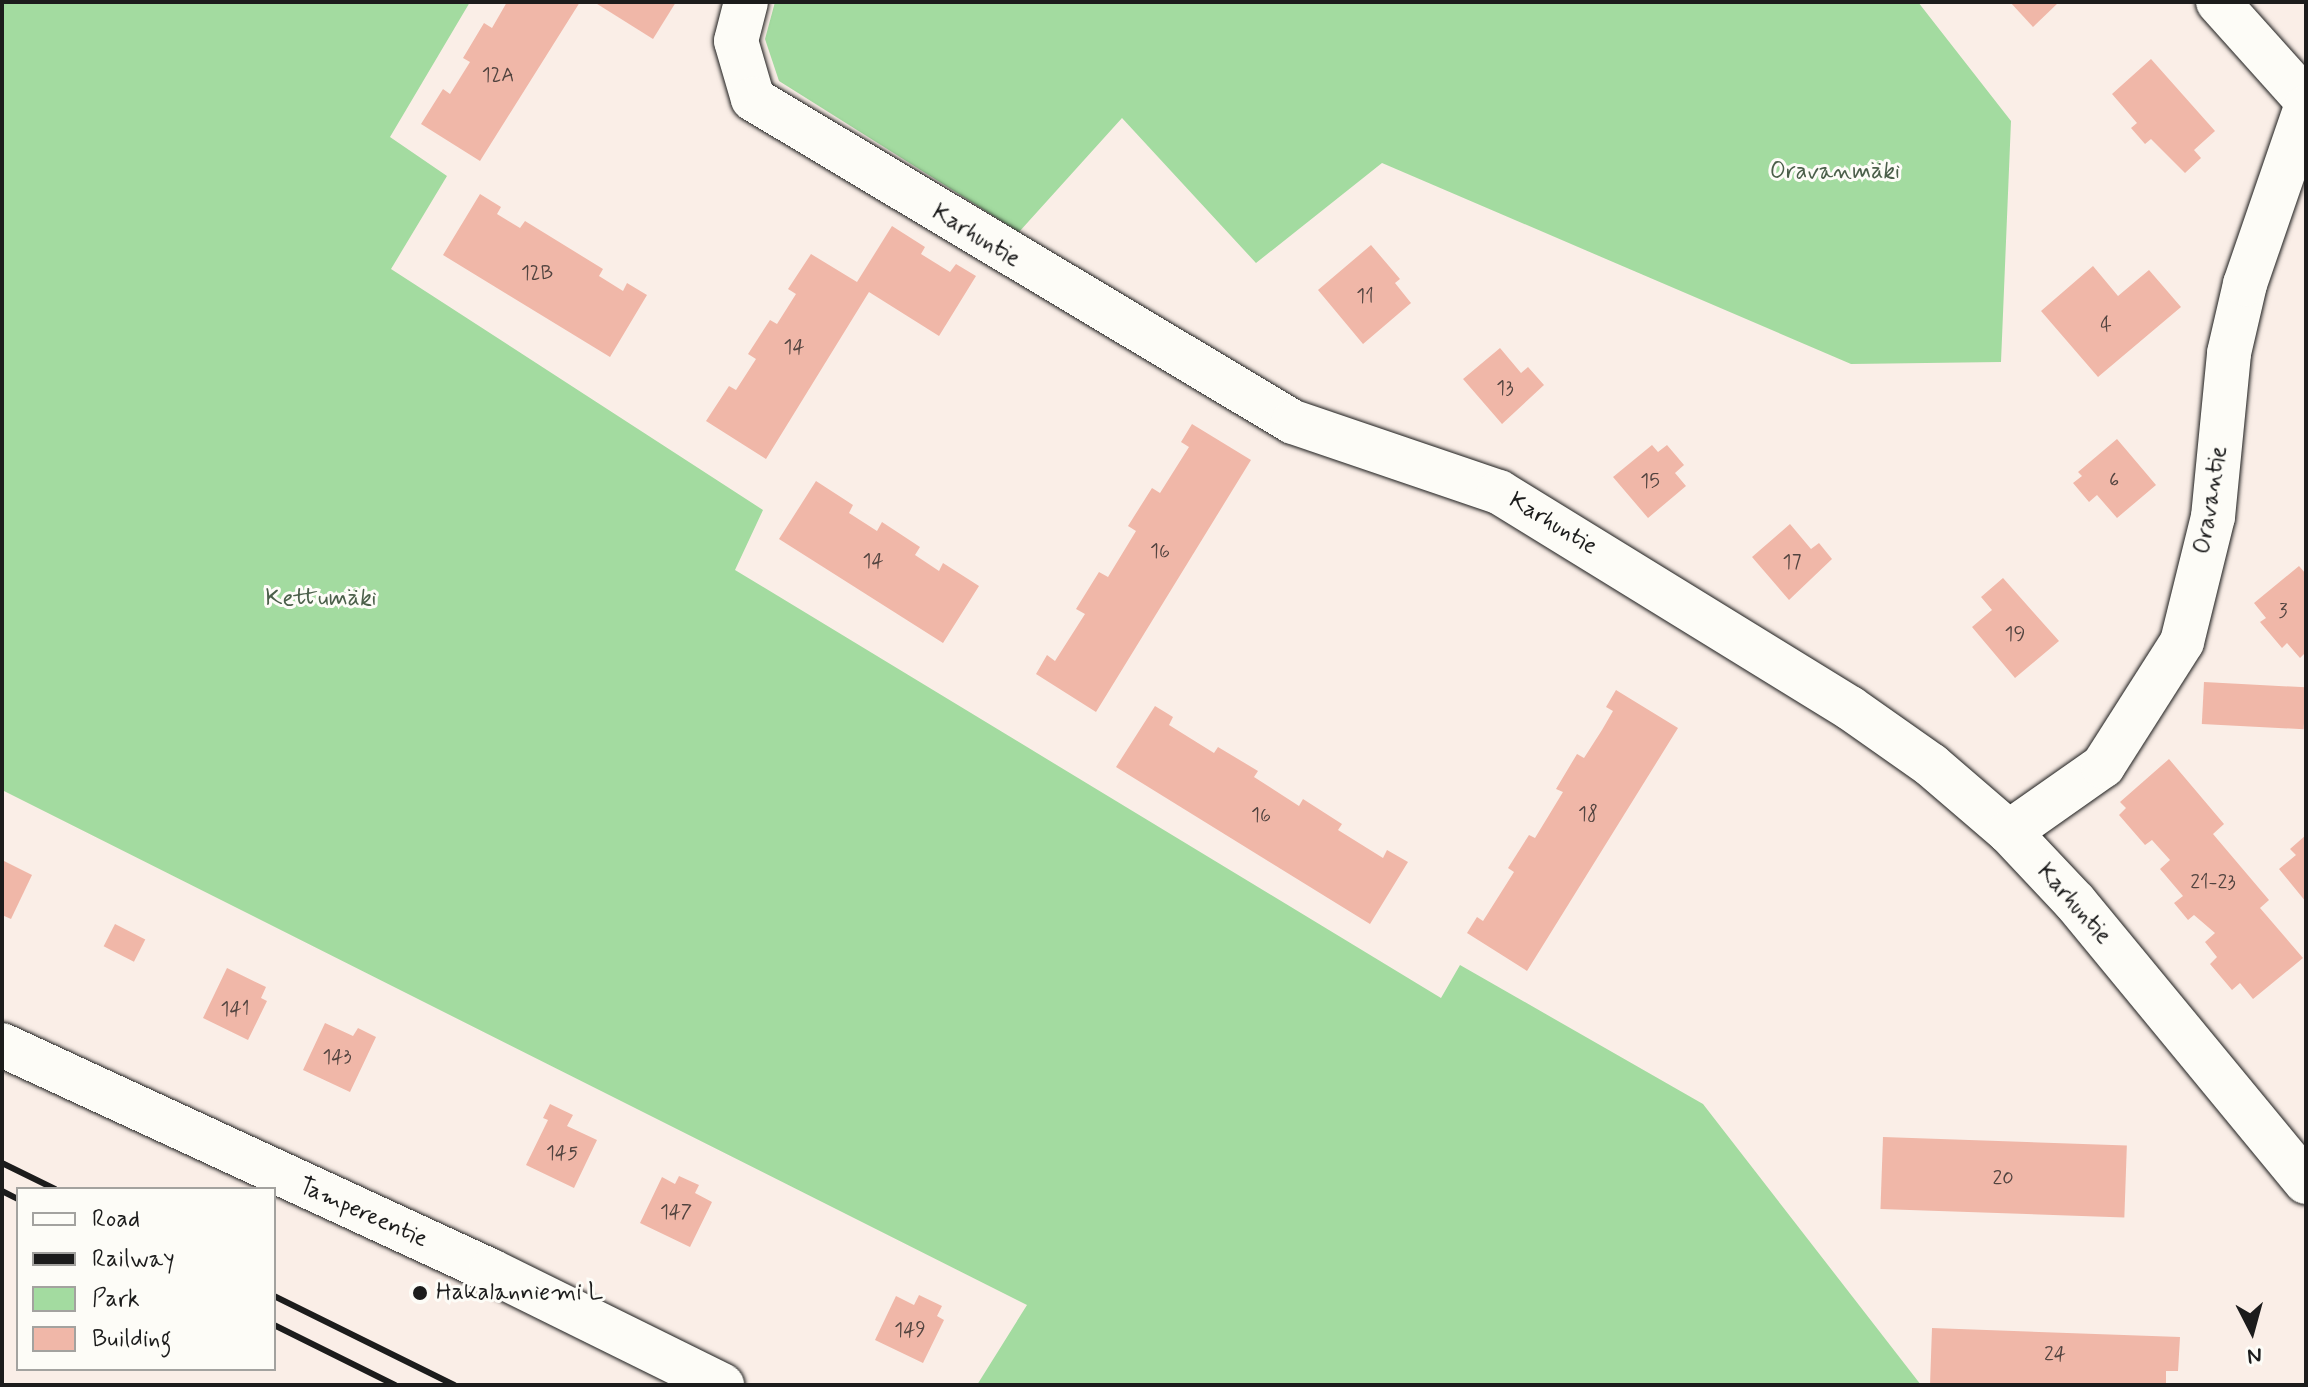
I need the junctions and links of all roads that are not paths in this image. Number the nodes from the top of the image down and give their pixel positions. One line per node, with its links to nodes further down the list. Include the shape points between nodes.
1 (746, 2): 5 (street, Karhuntie, via 736,41 753,99 1293,422 1499,492 1850,708 1931,765)
2 (2218, 2): 3 (street)
3 (2306, 100)
4 (2306, 107): 5 (street, Oravantie, via 2242,298 2229,353 2213,517 2182,642 2103,766)
5 (2009, 832): 7 (street, Karhuntie, via 2075,902)
6 (2, 1045): 8 (street, Tampereentie, via 491,1271)
7 (2306, 1182)
8 (722, 1385)

